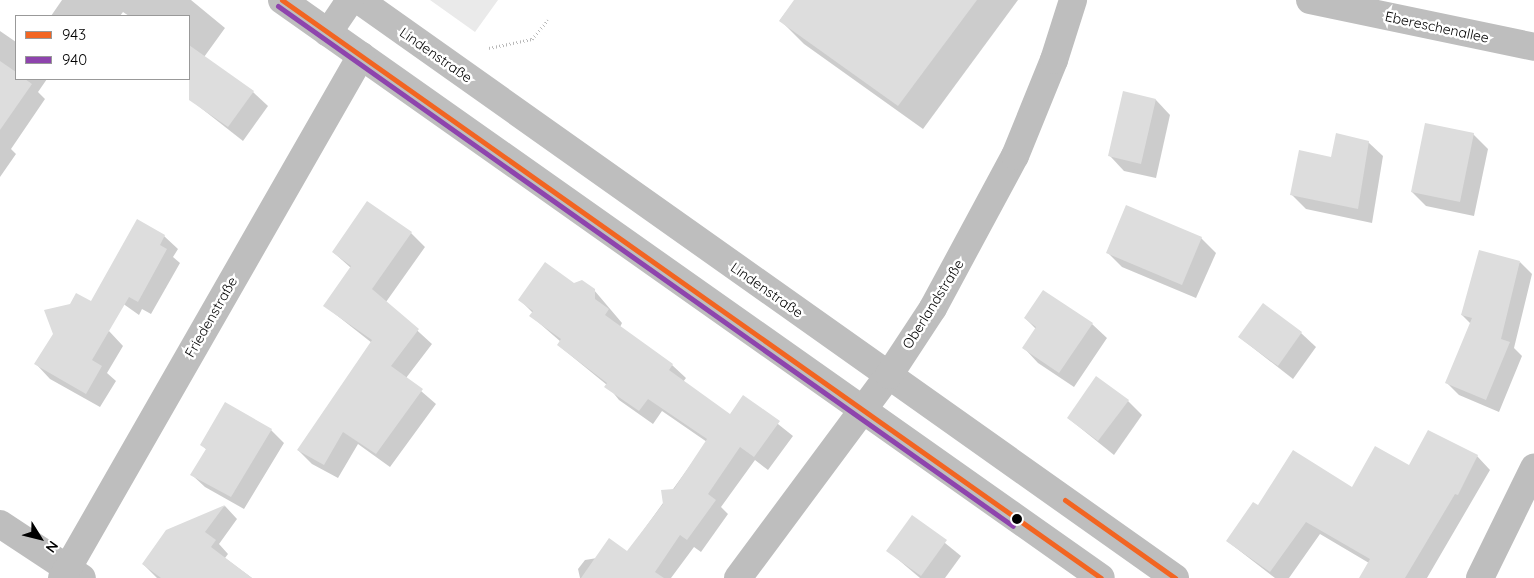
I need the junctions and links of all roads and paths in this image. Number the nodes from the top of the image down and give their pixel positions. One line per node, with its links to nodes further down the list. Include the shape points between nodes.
1 (282, 0): 7 (street)
2 (350, 0): 7 (street)
3 (359, 0): 11 (street, Lindenstraße)
4 (1073, 0): 13 (street, Oberlandstraße, via 1054,60 1015,156 933,308)
5 (1310, 0): 8 (street, Ebereschenallee)
6 (548, 20): 9 (path, via 532,39)
7 (328, 33): 10 (street)
8 (1534, 47)
9 (489, 48)
10 (361, 56): 12 (street); 17 (street, Friedenstraße)
11 (616, 182): 12 (street); 13 (street, Lindenstraße)
12 (591, 216): 14 (street)
13 (889, 375): 14 (street, Oberlandstraße); 20 (street, Lindenstraße)
14 (863, 411): 18 (street, Oberlandstraße); 19 (street)
15 (1534, 468): 21 (street)
16 (0, 524): 17 (street)
17 (71, 574)
18 (738, 578)
19 (1101, 578)
20 (1175, 578)
21 (1480, 578)

